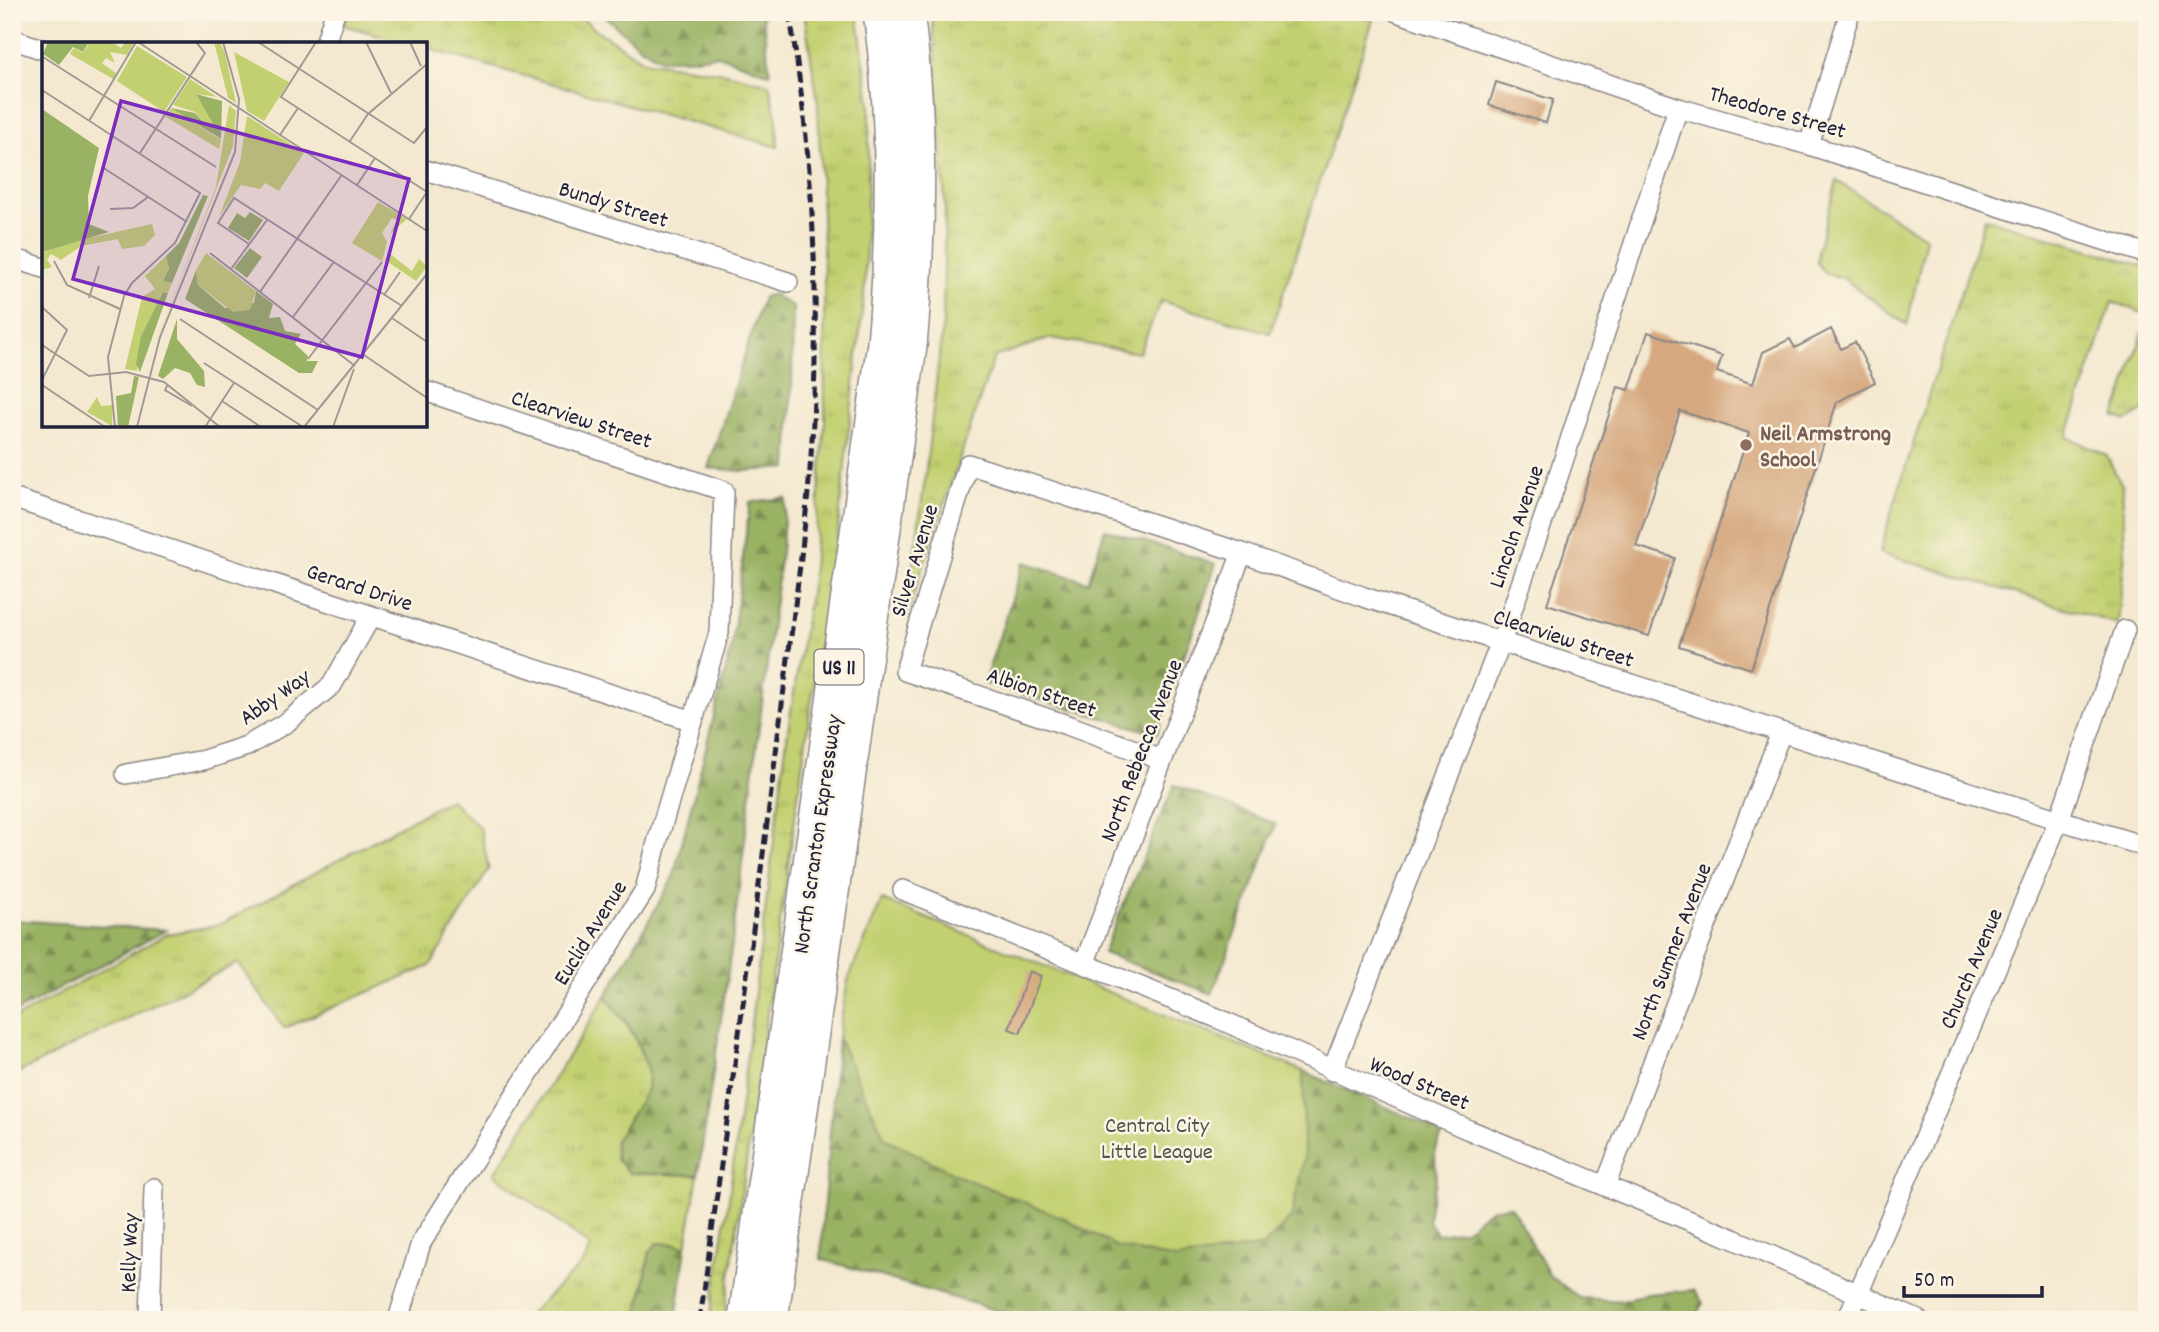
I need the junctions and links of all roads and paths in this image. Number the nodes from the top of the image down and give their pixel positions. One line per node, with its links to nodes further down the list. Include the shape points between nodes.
1 (335, 12): 7 (street)
2 (881, 12): 39 (highway, North Scranton Expressway / US 11, via 894,194 885,343)
3 (906, 12): 40 (highway, North Scranton Expressway / US 11, via 915,94 918,195 909,346)
4 (1397, 12): 9 (street, Theodore Street)
5 (1850, 12): 10 (street)
6 (12, 40): 8 (street)
7 (326, 42)
8 (42, 49)
9 (1678, 107): 10 (street, Theodore Street); 23 (street, Lincoln Avenue)
10 (1809, 145): 12 (street, Theodore Street)
11 (427, 171): 15 (street, Bundy Street)
12 (2147, 254)
13 (12, 258): 14 (street)
14 (42, 267)
15 (788, 282)
16 (427, 392): 18 (street, Clearview Street)
17 (968, 464): 20 (street, Clearview Street); 24 (street, Silver Avenue)
18 (724, 491): 25 (street, Euclid Avenue, via 719,633)
19 (12, 498): 21 (street, Gerard Drive)
20 (1242, 553): 23 (street, Clearview Street); 27 (street, North Rebecca Avenue)
21 (371, 615): 25 (street, Gerard Drive); 28 (street, Abby Way, via 332,685 287,722 247,746 204,760)
22 (2125, 630): 29 (street, Church Avenue)
23 (1501, 642): 26 (street, Clearview Street); 33 (street, Lincoln Avenue)
24 (905, 671): 27 (street, Albion Street)
25 (693, 721): 38 (street, Euclid Avenue, via 645,890 421,1243)
26 (1781, 733): 29 (street, Clearview Street); 34 (street, North Sumner Avenue)
27 (1162, 760): 32 (street, North Rebecca Avenue)
28 (126, 774)
29 (2059, 820): 30 (street, Clearview Street); 36 (street, Church Avenue)
30 (2147, 847)
31 (903, 890): 32 (street, Wood Street)
32 (1084, 964): 33 (street, Wood Street)
33 (1332, 1071): 34 (street, Wood Street)
34 (1605, 1186): 36 (street, Wood Street)
35 (154, 1188): 37 (street, Kelly Way)
36 (1859, 1294): 41 (street, Church Avenue); 42 (street, Wood Street)
37 (150, 1320)
38 (398, 1320)
39 (746, 1320)
40 (770, 1320)
41 (1847, 1320)
42 (1918, 1320)

